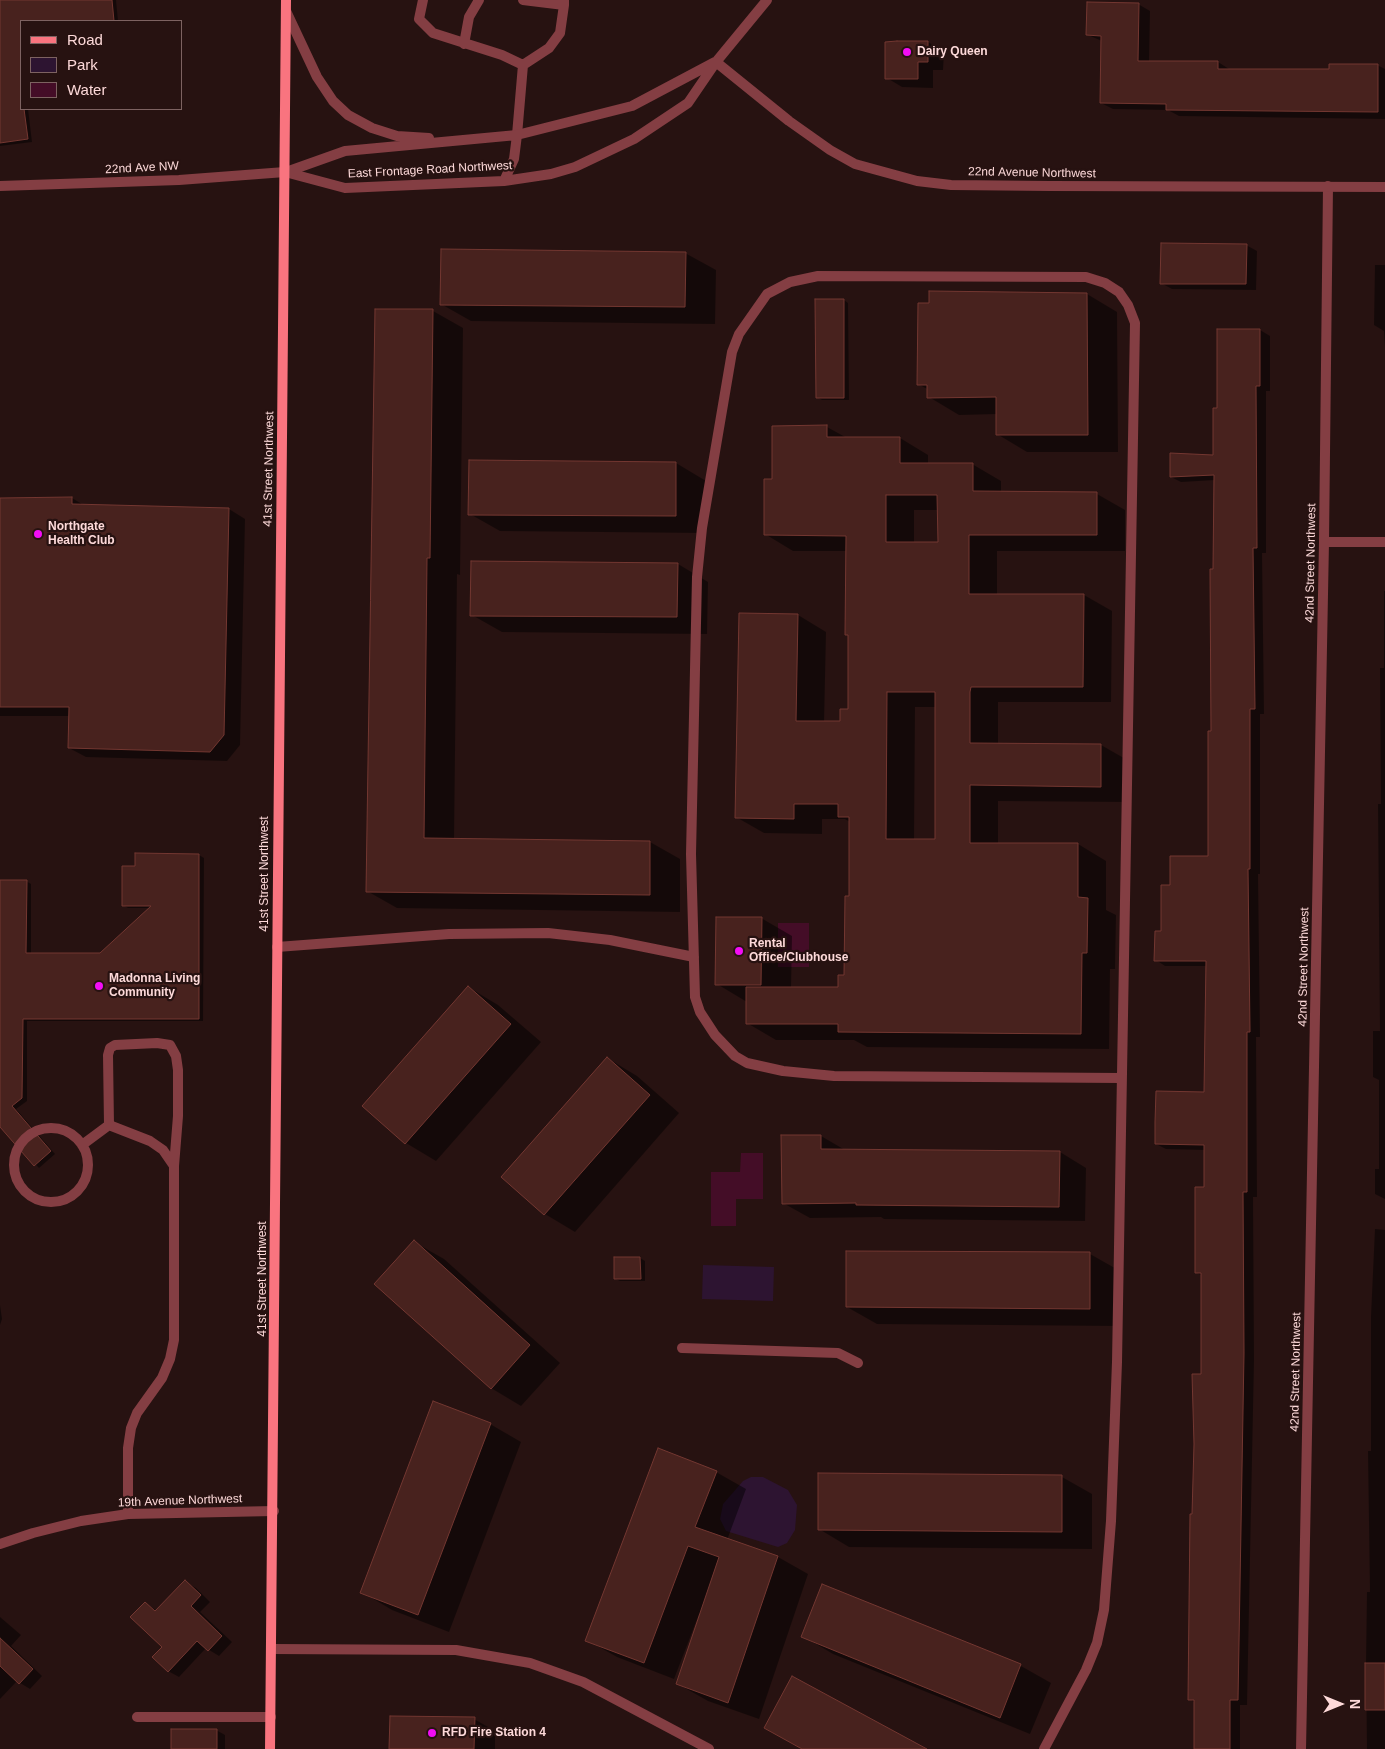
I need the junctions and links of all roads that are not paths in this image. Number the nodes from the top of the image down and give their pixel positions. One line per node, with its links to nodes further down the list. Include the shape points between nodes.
1 (286, 0): 7 (main road, 41st Street Northwest)
2 (423, 0): 8 (street, via 419,19 433,33)
3 (479, 0): 8 (street, via 469,17)
4 (523, 0): 6 (street)
5 (767, 0): 9 (street, East Frontage Road Northwest)
6 (564, 3): 10 (street, via 560,33 549,48)
7 (286, 12): 12 (street, via 317,77 333,101 348,115 397,136); 13 (main road, 41st Street Northwest)
8 (464, 44): 10 (street)
9 (716, 62): 11 (street, East Frontage Road Northwest, via 632,106); 14 (street, East Frontage Road Northwest, via 688,102 634,140 575,167); 16 (street, 22nd Avenue Northwest, via 830,150 855,164 917,181 1050,186)
10 (523, 65): 11 (street)
11 (517, 135): 12 (street, East Frontage Road Northwest); 14 (street, via 514,159)
12 (457, 140): 13 (street, via 345,151)
13 (285, 172): 14 (street, East Frontage Road Northwest, via 345,188); 15 (street, 22nd Ave NW); 20 (main road, 41st Street Northwest)
14 (504, 181)
15 (0, 186)
16 (1328, 186): 17 (street, 22nd Avenue Northwest); 18 (street, 42nd Street Northwest)
17 (1385, 187)
18 (1324, 542): 19 (street); 37 (street, 42nd Street Northwest)
19 (1385, 542)
20 (277, 948): 21 (street, via 449,934 548,933 610,940); 28 (main road, 41st Street Northwest)
21 (694, 956): 22 (street, via 695,997 700,1012 715,1036 734,1056 747,1063 834,1076); 22 (street, via 691,854 697,577 702,528 732,352 739,334 768,294 790,282 818,276 1086,277 1105,282 1119,292 1136,323)
22 (1121, 1078): 36 (street, via 1117,1371 1104,1610 1097,1643 1086,1670)
23 (109, 1125): 24 (street); 25 (street, via 150,1141 163,1150); 25 (street, via 110,1048 116,1045 170,1045 178,1070)
24 (82, 1145): 24 (street, via 68,1131 59,1128 47,1128 25,1137 14,1157 20,1187 44,1202 68,1198 84,1182 87,1157)
25 (174, 1166): 29 (street, via 174,1340 162,1378 137,1413 131,1428)
26 (682, 1348): 27 (street, via 838,1353)
27 (858, 1362)
28 (274, 1511): 29 (street, 19th Avenue Northwest); 31 (main road, 41st Street Northwest)
29 (128, 1514): 30 (street, 19th Avenue Northwest, via 33,1532)
30 (0, 1544)
31 (272, 1649): 33 (main road, 41st Street Northwest); 35 (street, via 456,1650 530,1663 583,1682)
32 (137, 1717): 33 (street)
33 (271, 1717): 34 (main road, 41st Street Northwest)
34 (270, 1749)
35 (709, 1749)
36 (1044, 1749)
37 (1302, 1749)

